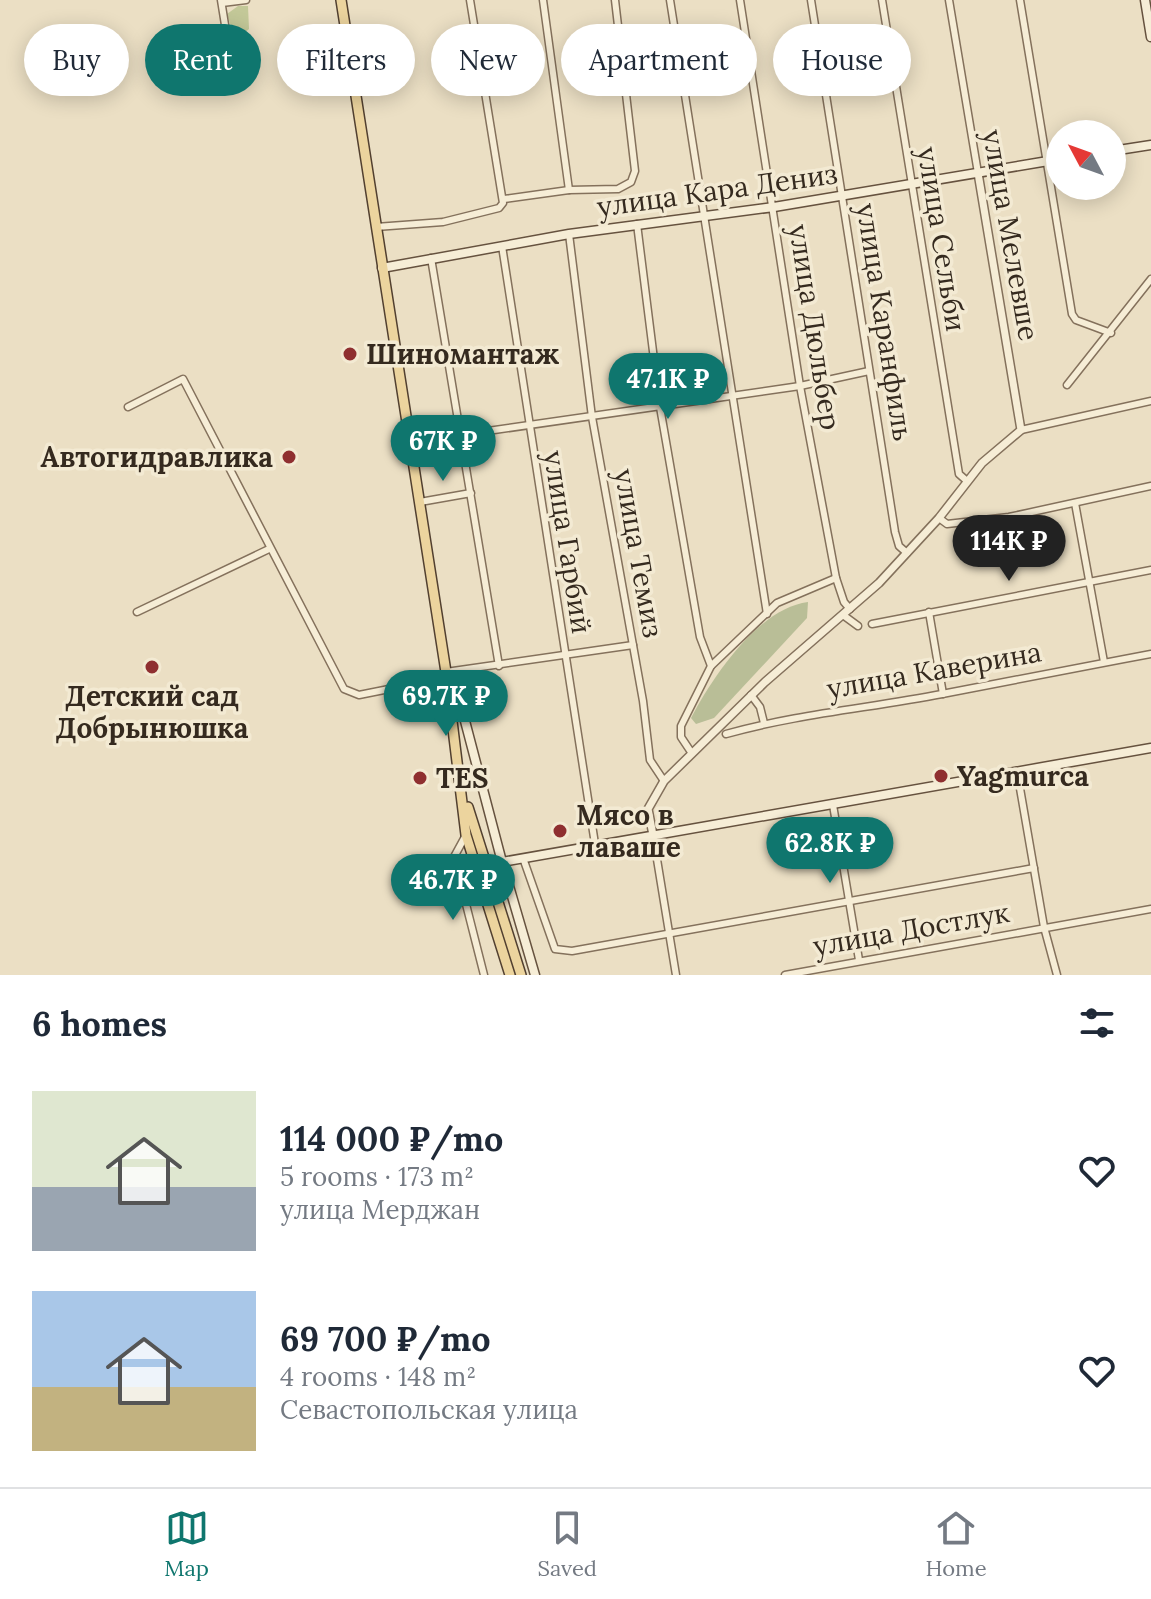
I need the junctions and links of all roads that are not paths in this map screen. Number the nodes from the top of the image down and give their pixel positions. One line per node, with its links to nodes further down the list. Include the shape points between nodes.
1 (246, 0): 13 (street)
2 (341, 0): 28 (main road)
3 (470, 0): 23 (street)
4 (543, 0): 21 (street)
5 (615, 0): 21 (street, via 635,171 631,182 618,189)
6 (670, 0): 26 (street)
7 (740, 0): 25 (street, улица Дюльбер)
8 (811, 0): 22 (street, улица Каранфиль)
9 (882, 0): 20 (street, улица Сельби)
10 (949, 0): 19 (street, улица Мелевше)
11 (1020, 0): 18 (street)
12 (1145, 0): 15 (main road)
13 (221, 2): 14 (street)
14 (225, 24)
15 (1151, 37)
16 (1151, 145): 17 (main road)
17 (1126, 149)
18 (1046, 162): 19 (main road, улица Кара Дениз)
19 (978, 173): 20 (main road, улица Кара Дениз); 44 (street, улица Мелевше)
20 (911, 183): 22 (main road, улица Кара Дениз); 46 (street, улица Сельби, via 959,474)
21 (569, 190): 23 (street)
22 (842, 194): 25 (main road, улица Кара Дениз); 35 (street, улица Каранфиль)
23 (504, 199): 28 (street, via 499,208 443,222)
24 (1052, 200): 34 (street, via 1072,314)
25 (774, 207): 26 (main road, улица Кара Дениз); 37 (street, улица Дюльбер)
26 (704, 216): 27 (main road, улица Кара Дениз); 38 (street)
27 (637, 224): 29 (main road, улица Кара Дениз); 41 (street)
28 (376, 227): 32 (main road)
29 (569, 234): 30 (main road, улица Кара Дениз); 42 (street, улица Темиз)
30 (502, 246): 31 (main road, улица Кара Дениз); 43 (street, улица Гарбий)
31 (431, 258): 32 (main road, улица Кара Дениз); 45 (street)
32 (382, 268): 49 (main road)
33 (1151, 279): 34 (street)
34 (1111, 333): 36 (street)
35 (869, 371): 37 (street); 53 (street, улица Каранфиль, via 895,532)
36 (1067, 385)
37 (800, 386): 38 (street); 55 (street, улица Дюльбер)
38 (730, 397): 41 (street); 60 (street)
39 (1151, 401): 44 (street)
40 (128, 407): 70 (street, via 183,379 344,689 359,695)
41 (660, 407): 42 (street); 69 (street, via 700,637)
42 (592, 417): 43 (street); 64 (street, улица Темиз)
43 (527, 426): 45 (street); 66 (street, улица Гарбий)
44 (1021, 430): 46 (street)
45 (460, 435): 48 (street)
46 (967, 481): 51 (street)
47 (1151, 486): 50 (street)
48 (471, 493): 49 (street); 68 (street)
49 (420, 502): 70 (main road)
50 (1075, 503): 51 (street, via 947,524); 56 (street)
51 (939, 518): 53 (street)
52 (269, 549): 58 (street)
53 (907, 553): 57 (street)
54 (1151, 570): 56 (street)
55 (836, 578): 57 (street, улица Дюльбер); 60 (street, via 777,603)
56 (1090, 584): 59 (street); 67 (street)
57 (850, 609): 61 (street)
58 (137, 612)
59 (929, 612): 62 (street); 71 (street)
60 (767, 614): 69 (street)
61 (843, 615): 63 (street); 72 (street)
62 (872, 624)
63 (858, 626)
64 (633, 645): 66 (street); 80 (street, улица Темиз, via 650,760)
65 (1151, 654): 67 (street, улица Каверина)
66 (563, 656): 68 (street); 86 (street, улица Гарбий)
67 (1104, 662): 71 (street, улица Каверина)
68 (499, 666): 70 (street)
69 (711, 666): 78 (street, via 681,726)
70 (442, 676): 73 (main road); 76 (main road, via 459,698)
71 (943, 694): 74 (street, улица Каверина)
72 (751, 695): 74 (street); 78 (street)
73 (451, 712): 76 (main road); 81 (main road)
74 (764, 723): 75 (street, улица Каверина)
75 (726, 734)
76 (471, 748): 85 (main road)
77 (1151, 748): 79 (main road)
78 (691, 752): 80 (street)
79 (1017, 771): 82 (main road); 89 (street)
80 (664, 781): 84 (street, via 648,809)
81 (464, 793): 83 (main road); 98 (main road)
82 (833, 805): 84 (main road); 91 (street)
83 (466, 835): 96 (street, via 454,860); 97 (main road)
84 (653, 835): 86 (main road); 94 (street)
85 (495, 837): 87 (main road, via 509,856); 88 (main road)
86 (595, 844): 87 (main road)
87 (523, 858): 88 (main road); 90 (main road, via 510,866); 94 (street, via 555,949 572,951)
88 (502, 862): 90 (main road)
89 (1034, 868): 91 (street); 93 (street)
90 (507, 882): 99 (main road)
91 (848, 901): 94 (street); 95 (street)
92 (1151, 909): 93 (street, улица Достлук)
93 (1044, 927): 95 (street, улица Достлук); 102 (street)
94 (668, 934): 100 (street)
95 (859, 960): 101 (street, улица Достлук)
96 (484, 975)
97 (510, 975)
98 (521, 975)
99 (535, 975)
100 (676, 975)
101 (785, 975)
102 (1057, 975)

